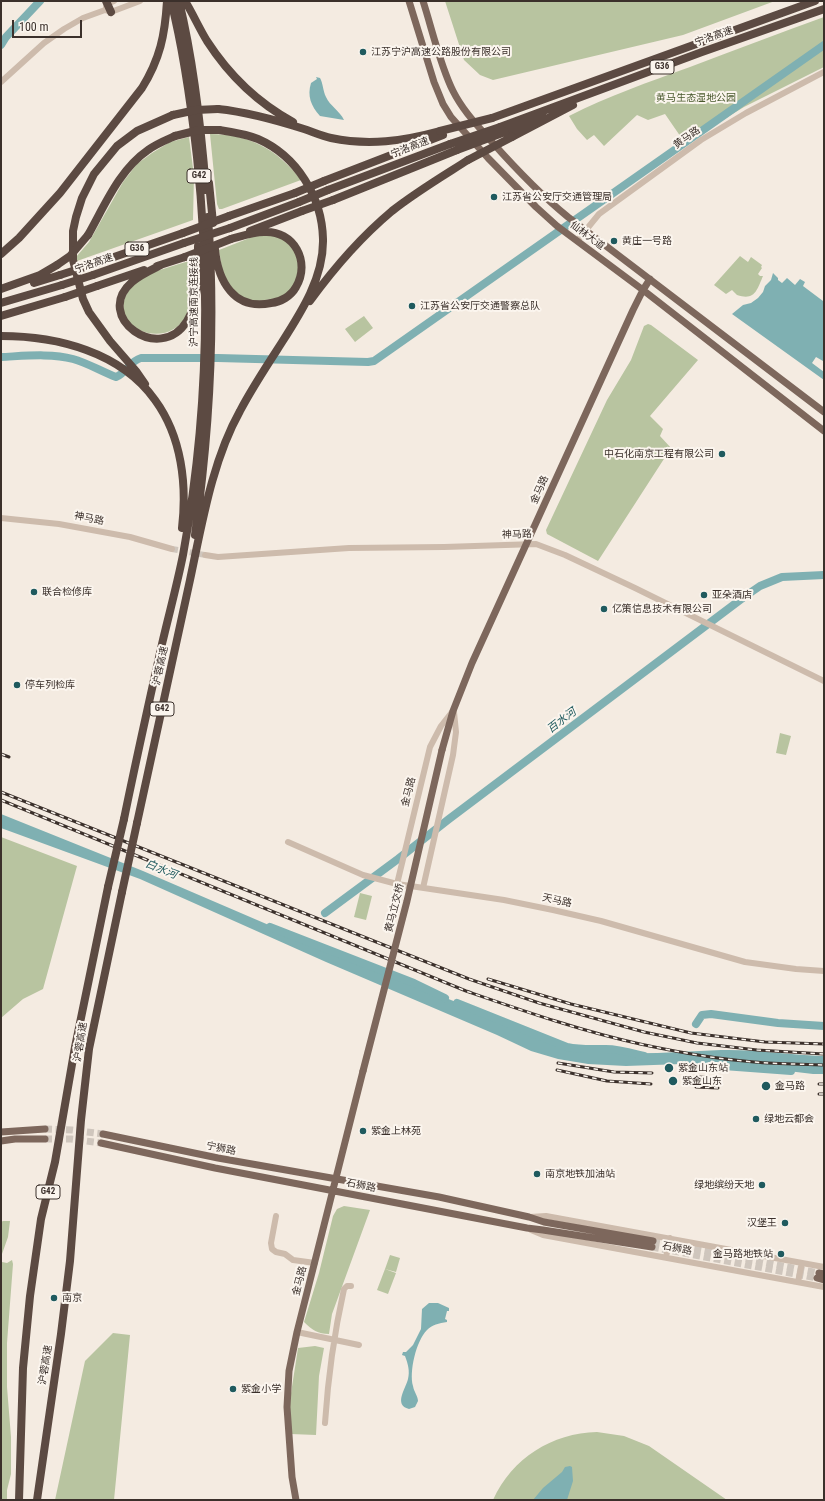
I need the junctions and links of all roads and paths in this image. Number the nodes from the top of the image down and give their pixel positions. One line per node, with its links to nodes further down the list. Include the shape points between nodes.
1 (140, 1): 9 (street)
2 (167, 1): 22 (highway, via 163,40 158,58 142,88 60,193)
3 (171, 1): 18 (highway, 沪宁高速南京连接线 / G42, via 188,83)
4 (179, 1): 17 (highway, 沪宁高速南京连接线 / G42, via 189,46)
5 (185, 1): 14 (highway, via 220,61 256,98)
6 (409, 1): 21 (main road, 仙林大道, via 434,82 451,117 536,207)
7 (423, 1): 19 (main road, 仙林大道, via 446,72 459,102 501,152 540,192)
8 (815, 1): 16 (highway, 宁洛高速 / G36, bridge, via 492,118)
9 (107, 5): 12 (street, via 64,28)
10 (824, 9): 13 (highway, 宁洛高速 / G36)
11 (824, 72): 19 (street, 黄马路, via 701,140)
12 (1, 82)
13 (599, 91): 15 (highway, 宁洛高速 / G36); 15 (highway)
14 (306, 130): 16 (highway, via 330,138 364,142 393,141); 33 (highway, bridge, via 241,111 218,108 196,110 173,115 137,131 117,146 94,174 76,217 72,260 83,299 97,325 127,361)
15 (506, 132): 20 (highway, bridge); 27 (highway, 宁洛高速 / G36, bridge, via 450,144 230,228 93,275); 29 (highway, bridge, via 410,198 369,232 325,281)
16 (441, 133): 25 (highway, 宁洛高速 / G36, bridge, via 295,193 183,233 60,275)
17 (202, 139): 20 (highway, via 216,256 221,277 231,293 242,301 254,305 277,302 288,297 300,279 302,262 291,240 273,232); 31 (highway, 沪宁高速南京连接线 / G42, via 211,254)
18 (199, 177): 23 (highway, via 198,284 192,310 181,328 166,337 151,339 137,333 124,321 120,299 131,282); 31 (highway, 沪宁高速南京连接线 / G42)
19 (583, 228): 21 (street, 黄马路); 24 (main road, 仙林大道)
20 (232, 239): 23 (highway, bridge)
21 (577, 241): 26 (main road, 仙林大道)
22 (1, 254)
23 (161, 265): 28 (highway, bridge)
24 (650, 280): 26 (main road, 金马路); 34 (main road, 仙林大道)
25 (1, 290): 29 (highway, G42, bridge, via 40,276 70,256 88,235 118,181 148,150 175,136 199,130 220,130 250,136 270,146 295,166 313,194 322,226 322,254 316,280)
26 (643, 290): 35 (main road, 仙林大道); 37 (main road, 金马路)
27 (1, 302)
28 (1, 316)
29 (292, 326): 40 (highway, G42, via 229,434 202,524)
30 (1, 336): 33 (highway, G42, via 51,340 76,346)
31 (208, 353): 32 (highway, 沪宁高速南京连接线 / G42)
32 (208, 363): 40 (highway, 沪宁高速南京连接线 / G42, via 207,428); 41 (highway, 沪宁高速南京连接线 / G42, via 193,489 183,555)
33 (134, 374): 41 (highway, G42, via 155,400 166,420 177,448 184,487 184,510)
34 (824, 412)
35 (824, 431)
36 (1, 518): 38 (street, 神马路, via 59,524 130,537)
37 (527, 543): 39 (street, 神马路, via 510,546 349,548 218,557); 42 (street, 神马路, via 565,555); 43 (main road, 金马路, via 472,662)
38 (172, 549)
39 (204, 555)
40 (187, 595): 74 (highway, 沪蓉高速 / G42, bridge, via 89,1049 70,1261)
41 (172, 602): 73 (highway, 沪蓉高速 / G42, bridge, via 108,887 75,1047 55,1162 41,1219 23,1368)
42 (824, 681)
43 (453, 710): 44 (main road, 金马路); 46 (street, 金马路, via 430,747); 47 (street, 金马路, via 456,732)
44 (442, 750): 49 (main road, 黄马立交桥, bridge)
45 (288, 842): 46 (street, 天马路, via 363,875)
46 (397, 884): 47 (street, 天马路)
47 (423, 888): 48 (street, 天马路, via 504,900 601,921 745,962)
48 (824, 971)
49 (363, 1071): 56 (main road, 金马路)
50 (45, 1129): 51 (main road)
51 (1, 1132)
52 (103, 1134): 56 (main road, 宁狮路)
53 (45, 1139): 54 (main road)
54 (1, 1141)
55 (101, 1143): 57 (main road, 宁狮路)
56 (335, 1180): 57 (main road, 金马路); 59 (main road, 石狮路)
57 (332, 1190): 60 (main road, 石狮路); 63 (main road, 金马路)
58 (276, 1216): 63 (street, via 272,1249 293,1260)
59 (529, 1216): 60 (main road, 石狮路, via 544,1222 653,1244); 61 (street, 石狮路, via 546,1216)
60 (528, 1228): 62 (street, 石狮路, via 543,1235)
61 (670, 1238): 62 (street); 64 (street, 石狮路)
62 (666, 1257): 66 (street, 石狮路)
63 (315, 1263): 69 (main road, 金马路)
64 (802, 1263): 65 (street, 石狮路); 66 (street)
65 (822, 1274)
66 (798, 1282): 68 (street, 石狮路)
67 (351, 1286): 70 (street, via 344,1289)
68 (824, 1287)
69 (297, 1332): 70 (street); 75 (main road, 金马路, via 289,1371 287,1407)
70 (333, 1339): 71 (street); 72 (street)
71 (359, 1345)
72 (325, 1423)
73 (19, 1500)
74 (37, 1500)
75 (296, 1500)

